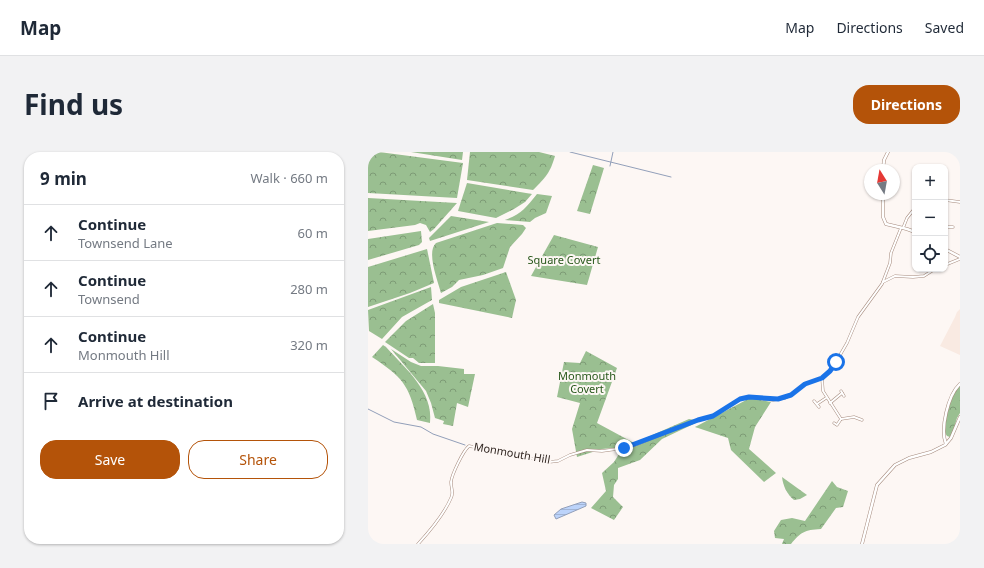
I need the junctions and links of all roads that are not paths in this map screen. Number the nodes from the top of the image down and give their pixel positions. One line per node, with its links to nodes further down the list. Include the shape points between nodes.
1 (888, 152): 2 (street)
2 (884, 164)
3 (882, 200): 7 (street, via 885,223)
4 (948, 200): 5 (street)
5 (960, 202)
6 (912, 212): 7 (street)
7 (902, 228): 10 (street); 15 (street, via 891,253)
8 (948, 228): 9 (street)
9 (951, 228)
10 (912, 231)
11 (948, 250): 12 (street)
12 (960, 258): 13 (street)
13 (948, 264)
14 (930, 272): 15 (street, via 924,276 895,276)
15 (883, 282): 16 (street, via 858,316 836,362)
16 (822, 378): 19 (street); 27 (street, Monmouth Hill, via 805,384 785,398 740,399 713,416 624,448 587,450 554,461 540,461 469,446 459,461 452,480 452,497)
17 (960, 384): 26 (street, via 948,404 944,436)
18 (844, 396): 21 (street, via 842,392)
19 (826, 398): 20 (street, via 818,406); 21 (street)
20 (814, 401)
21 (830, 403): 23 (street)
22 (960, 417): 26 (street)
23 (841, 419): 24 (street, via 854,417); 25 (street, via 837,424)
24 (860, 420)
25 (834, 423)
26 (946, 444): 28 (street, via 931,452 909,458 890,470 876,488)
27 (418, 544)
28 (862, 544)

